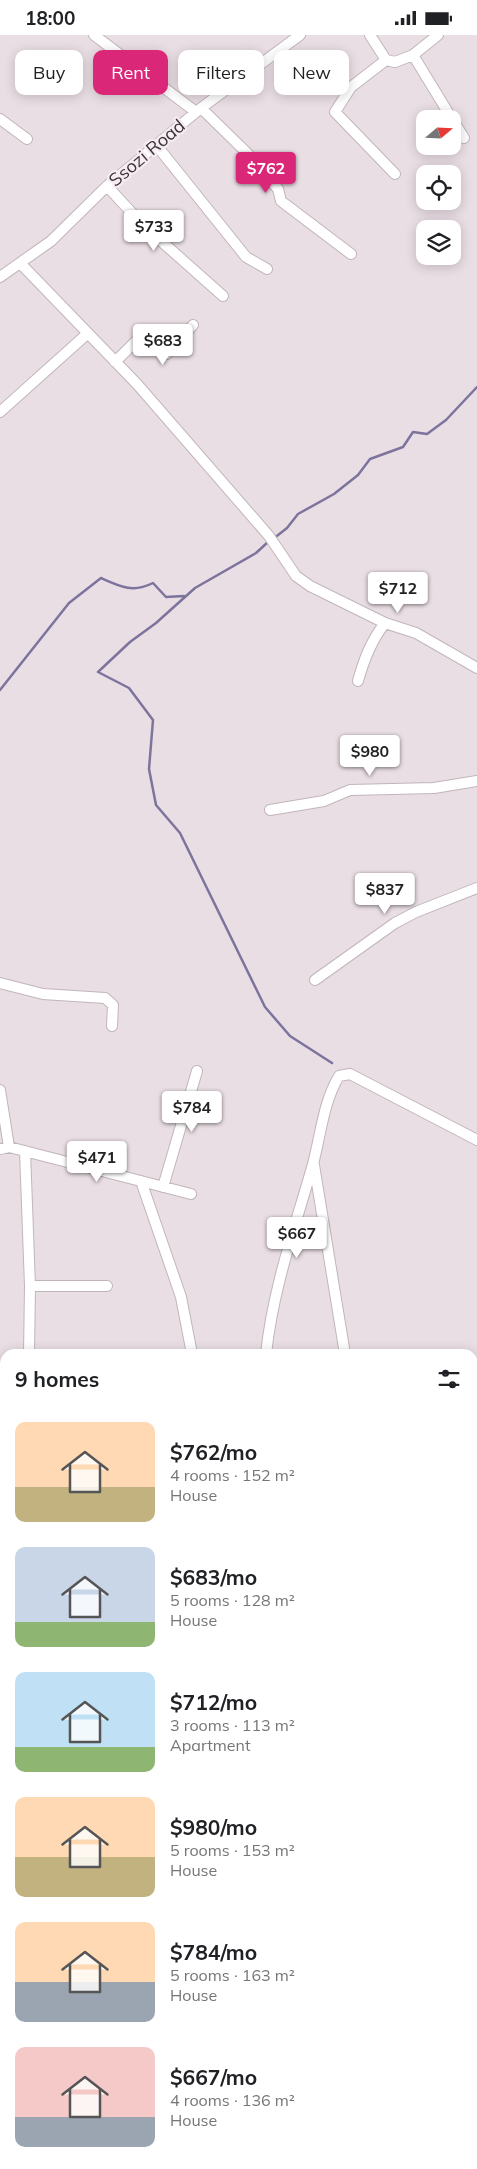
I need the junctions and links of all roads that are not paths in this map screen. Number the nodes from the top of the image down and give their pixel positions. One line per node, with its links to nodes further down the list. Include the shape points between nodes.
1 (94, 35): 7 (street)
2 (300, 35): 7 (street, Ssozi Road)
3 (370, 35): 6 (street)
4 (438, 35): 5 (street)
5 (413, 55): 6 (street, via 395,62); 8 (street)
6 (386, 60): 14 (street, via 351,87 335,111)
7 (198, 110): 13 (street, Ssozi Road); 16 (street, via 248,153 278,189 280,201)
8 (447, 110)
9 (0, 119): 12 (street)
10 (461, 133): 11 (street)
11 (464, 138)
12 (27, 139)
13 (157, 146): 15 (street, Ssozi Road); 18 (street, via 246,257)
14 (395, 175)
15 (108, 186): 17 (street, Ssozi Road, via 51,241); 20 (street, via 143,225)
16 (351, 254)
17 (21, 264): 19 (street, Ssozi Road); 22 (street)
18 (267, 269)
19 (0, 277)
20 (223, 296)
21 (192, 325): 23 (street, via 168,354 145,335)
22 (87, 334): 23 (street); 24 (street)
23 (115, 362): 25 (street, via 269,536 296,577)
24 (0, 412)
25 (385, 623): 26 (street, via 416,633); 27 (street, via 364,659)
26 (477, 668)
27 (358, 681)
28 (477, 781): 29 (street, via 434,788 350,790 324,801)
29 (270, 810)
30 (477, 888): 31 (street, via 395,923)
31 (315, 980)
32 (0, 983): 33 (street, via 43,994 105,999 113,1005)
33 (112, 1026)
34 (197, 1071): 41 (street)
35 (0, 1090): 37 (street)
36 (477, 1140): 39 (street, via 350,1074 340,1076 333,1086 323,1113)
37 (4, 1148): 38 (street)
38 (25, 1151): 40 (street); 43 (street)
39 (313, 1162): 47 (street, via 275,1293); 48 (street)
40 (141, 1181): 41 (street); 46 (street, via 181,1297)
41 (164, 1187): 42 (street)
42 (191, 1195)
43 (30, 1286): 44 (street); 45 (street)
44 (107, 1287)
45 (29, 1349)
46 (191, 1349)
47 (267, 1349)
48 (344, 1349)

